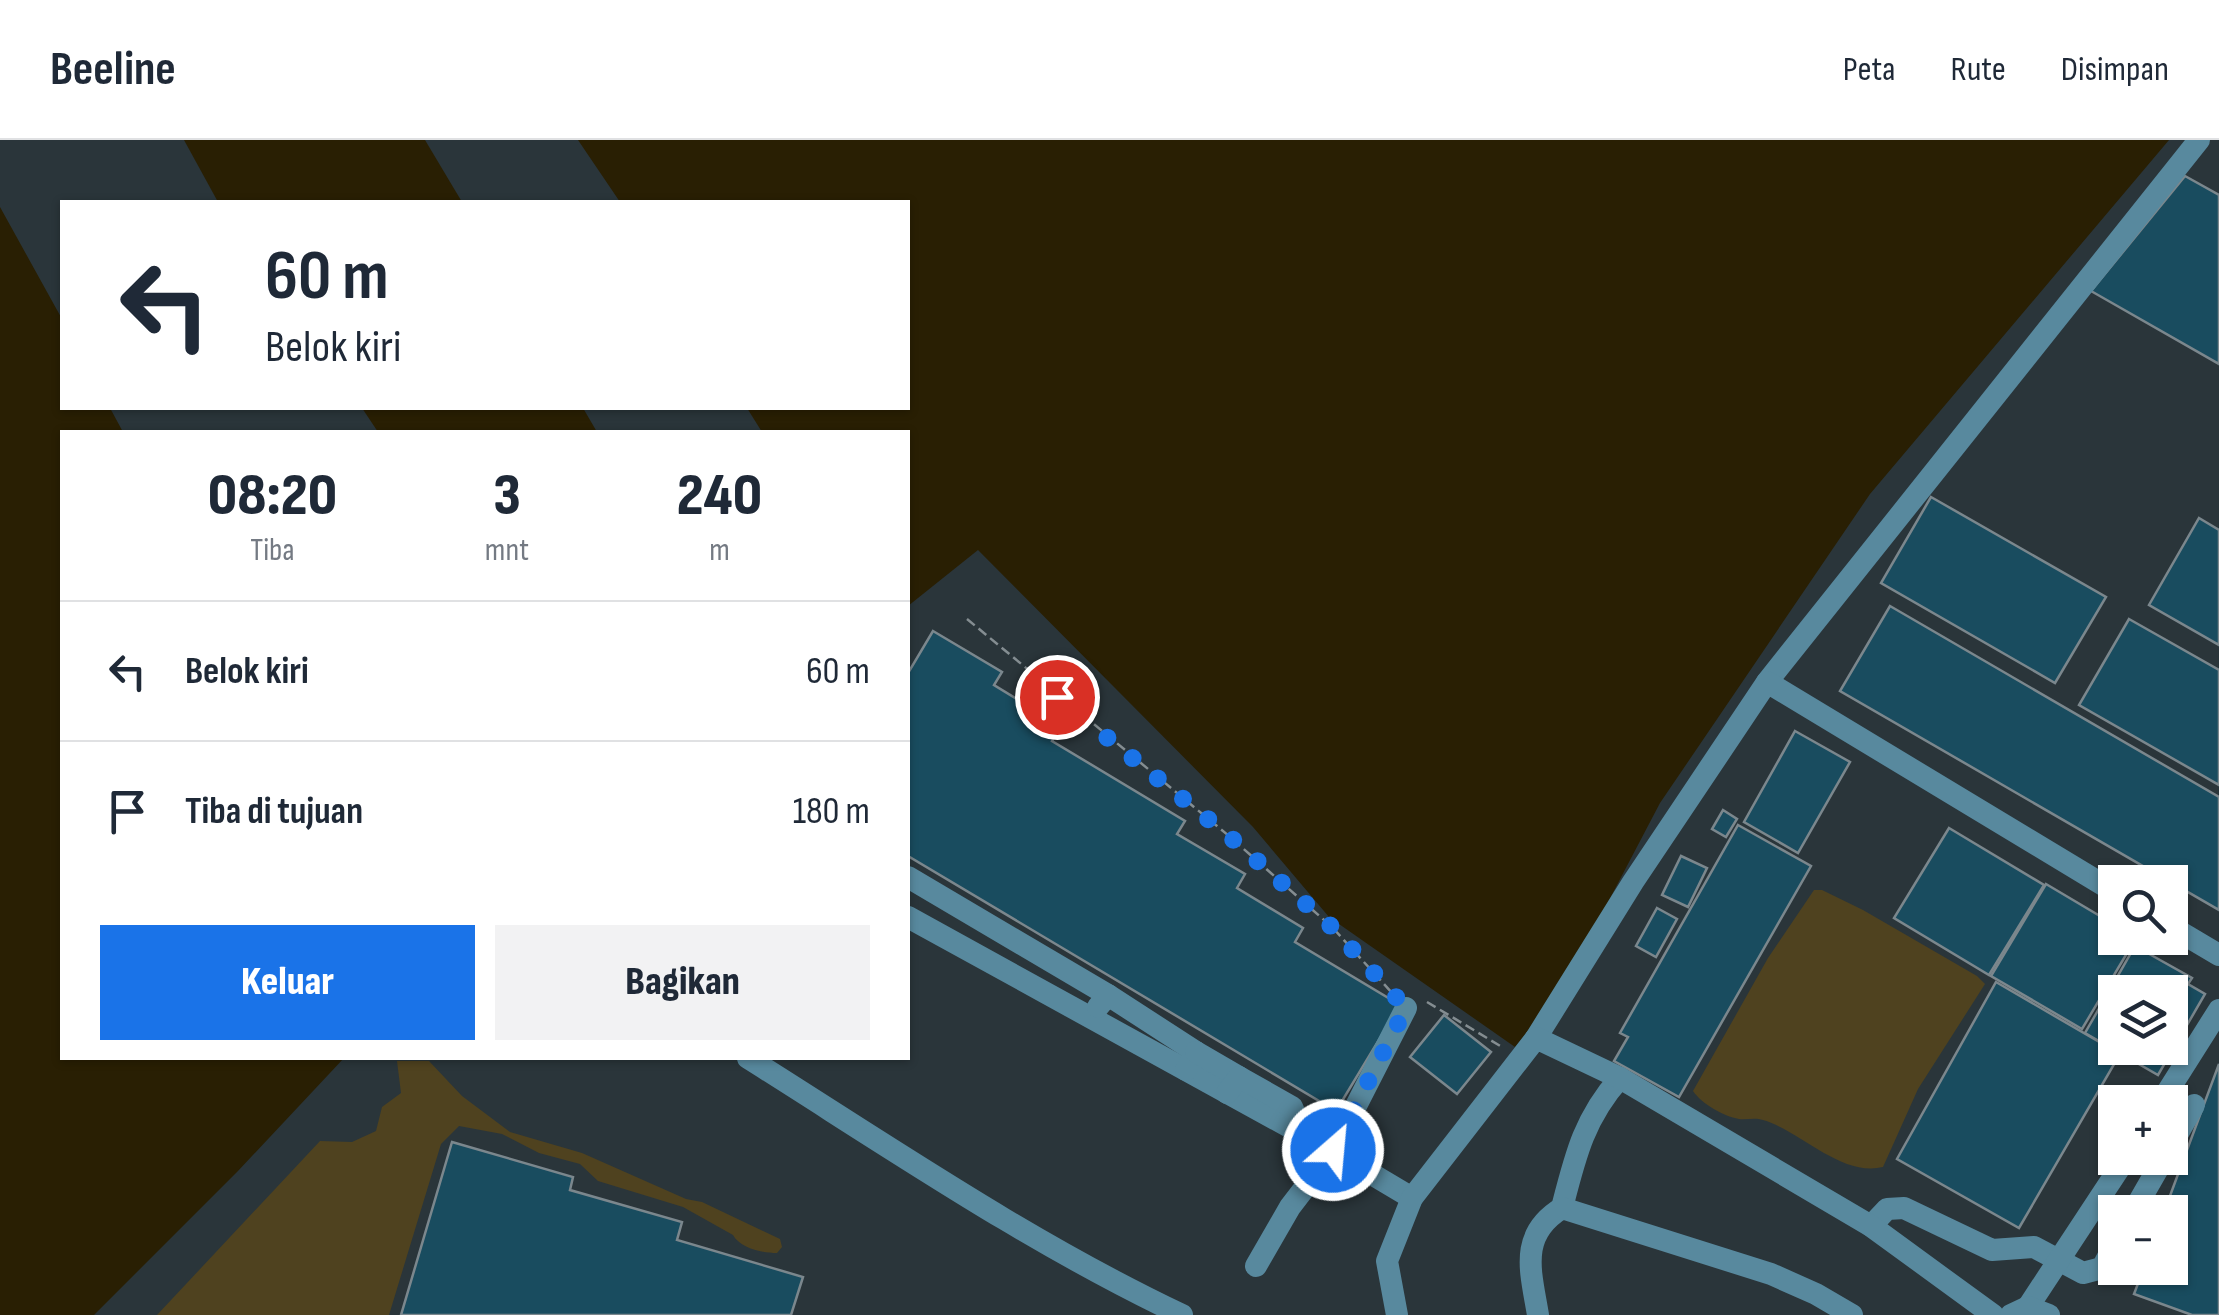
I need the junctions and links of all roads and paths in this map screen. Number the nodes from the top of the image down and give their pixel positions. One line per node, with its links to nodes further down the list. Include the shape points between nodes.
1 (2199, 140): 3 (lane)
2 (967, 619): 15 (path, via 1332,927)
3 (1766, 682): 5 (lane); 18 (lane)
4 (917, 882): 6 (lane); 7 (lane)
5 (2098, 882)
6 (910, 910)
7 (972, 915): 10 (lane); 12 (lane)
8 (910, 919): 10 (lane)
9 (2188, 937): 11 (lane)
10 (954, 943): 13 (lane)
11 (2219, 955)
12 (1064, 970): 13 (lane); 14 (lane)
13 (1049, 995): 17 (lane)
14 (1108, 995): 17 (lane); 21 (lane)
15 (1406, 1008): 19 (path, via 1419,997); 26 (lane)
16 (2219, 1010): 23 (lane)
17 (1089, 1017): 21 (lane)
18 (1536, 1038): 19 (lane); 22 (lane)
19 (1522, 1059): 28 (lane)
20 (751, 1060): 35 (lane, via 1011,1224)
21 (1191, 1061): 26 (lane)
22 (1620, 1078): 29 (lane, via 1599,1101 1578,1145); 30 (lane)
23 (2171, 1085)
24 (2194, 1105): 25 (lane)
25 (2188, 1116)
26 (1333, 1150): 28 (lane); 32 (lane)
27 (2115, 1175): 31 (lane)
28 (1412, 1198): 36 (lane, via 1387,1262)
29 (1562, 1208): 37 (lane, via 1546,1218 1529,1256); 38 (lane, via 1770,1274)
30 (1871, 1226): 31 (lane, via 1886,1209 1904,1208 1992,1250 2034,1247); 39 (lane)
31 (2060, 1262): 33 (lane, via 2083,1273); 34 (lane)
32 (1256, 1266)
33 (2098, 1270)
34 (2029, 1312)
35 (1182, 1315)
36 (1397, 1315)
37 (1538, 1315)
38 (1852, 1315)
39 (1994, 1315)

